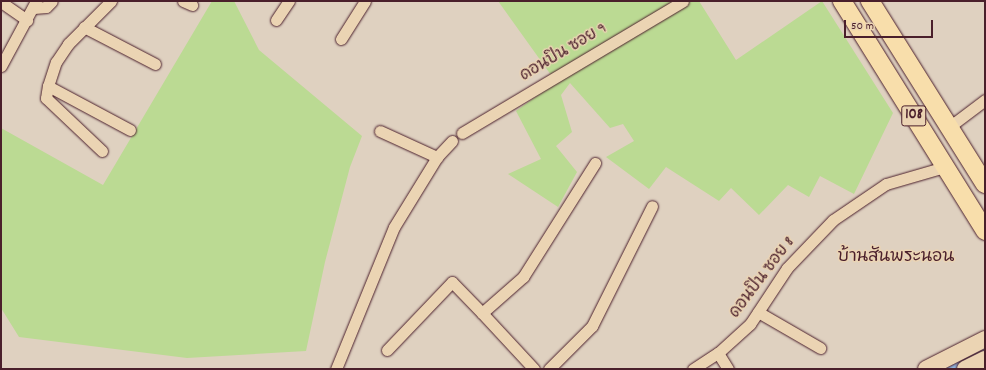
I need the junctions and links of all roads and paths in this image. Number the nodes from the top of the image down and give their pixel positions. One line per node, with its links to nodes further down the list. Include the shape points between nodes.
1 (52, 1): 9 (street, via 46,7)
2 (111, 1): 12 (street)
3 (290, 1): 11 (street)
4 (365, 1): 13 (street)
5 (683, 1): 21 (street, ดอนปิน ซอย 9)
6 (842, 1): 26 (main road, 108)
7 (870, 1): 18 (main road, 108)
8 (1, 2): 10 (street)
9 (35, 4): 10 (street)
10 (27, 20): 15 (street)
11 (276, 20)
12 (84, 27): 14 (street); 16 (street, via 56,62)
13 (341, 39)
14 (155, 64)
15 (1, 66)
16 (48, 86): 19 (street); 23 (street, via 46,98)
17 (985, 100): 18 (street)
18 (949, 127): 27 (main road, 108)
19 (130, 130)
20 (380, 131): 24 (street)
21 (462, 133)
22 (452, 141): 24 (street)
23 (102, 151)
24 (437, 157): 37 (street, via 394,227)
25 (594, 163): 31 (street, via 523,277)
26 (945, 167): 29 (main road, 108); 30 (street, ดอนปิน ซอย 8, via 886,184 833,220 788,268)
27 (985, 184)
28 (652, 206): 39 (street, via 592,326)
29 (985, 231)
30 (758, 312): 33 (street); 35 (street, ดอนปิน ซอย 8, via 750,324)
31 (482, 313): 34 (street, via 452,282); 38 (street)
32 (985, 339): 42 (street)
33 (820, 348)
34 (387, 350)
35 (718, 353): 40 (street, ดอนปิน ซอย 8); 41 (street)
36 (985, 359): 43 (street)
37 (336, 369)
38 (534, 369)
39 (549, 369)
40 (693, 369)
41 (728, 369)
42 (926, 369)
43 (965, 369)

